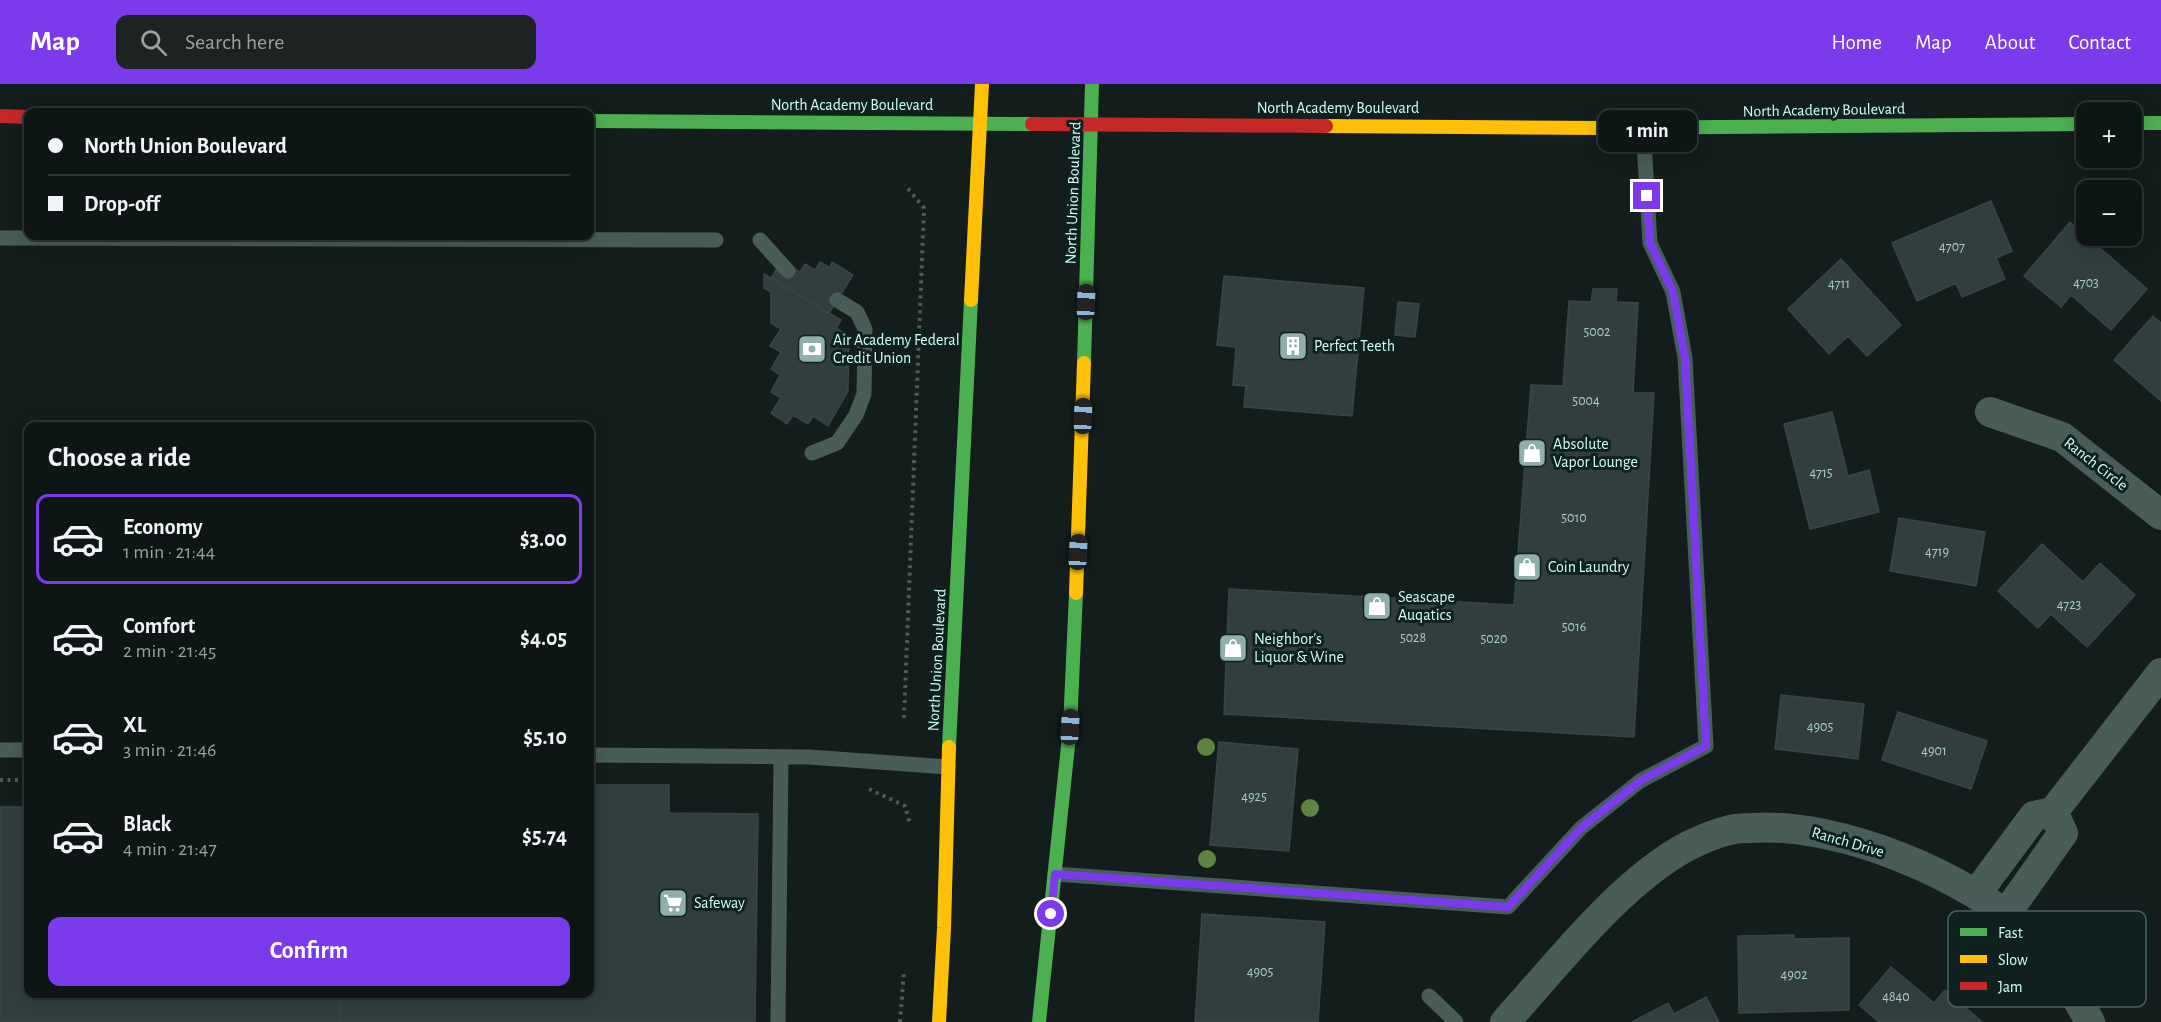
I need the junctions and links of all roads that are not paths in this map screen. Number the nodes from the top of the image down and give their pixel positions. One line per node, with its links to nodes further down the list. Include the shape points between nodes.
1 (982, 84): 6 (main road, North Union Boulevard)
2 (1092, 84): 9 (main road, North Union Boulevard)
3 (0, 116): 4 (main road)
4 (24, 117)
5 (594, 121): 6 (main road, North Academy Boulevard)
6 (980, 122): 9 (main road, North Academy Boulevard); 27 (main road, North Union Boulevard)
7 (2142, 123): 8 (main road)
8 (2161, 123)
9 (1092, 124): 11 (main road, North Academy Boulevard); 29 (main road, North Union Boulevard, via 1070,727)
10 (2076, 124): 11 (main road, North Academy Boulevard)
11 (1643, 126): 29 (lane, via 1650,243 1673,292 1685,358 1706,746 1640,781 1581,828 1508,907)
12 (0, 238): 13 (lane)
13 (24, 238)
14 (594, 240): 15 (lane)
15 (716, 240)
16 (760, 240): 17 (lane)
17 (788, 271)
18 (837, 300): 20 (lane, via 857,312 865,329 864,394 856,415 837,443)
19 (1990, 412): 21 (street, Ranch Circle, via 2062,437)
20 (812, 453)
21 (2161, 515)
22 (2161, 673): 28 (street)
23 (0, 750): 24 (lane)
24 (24, 750)
25 (594, 755): 26 (lane)
26 (780, 757): 27 (lane); 35 (lane)
27 (948, 767): 36 (main road, North Union Boulevard)
28 (2053, 812): 30 (street, via 2034,816); 32 (street, via 2063,833)
29 (1055, 874): 37 (main road, North Union Boulevard)
30 (1976, 894): 31 (street, Ranch Drive); 39 (street, Ranch Drive, via 1905,859 1820,832 1770,827 1731,829 1688,846 1643,875)
31 (2002, 911)
32 (2008, 911)
33 (1429, 996): 38 (lane)
34 (2082, 1007): 40 (street, Ranch Drive)
35 (778, 1022)
36 (939, 1022)
37 (1039, 1022)
38 (1456, 1022)
39 (1505, 1022)
40 (2090, 1022)

